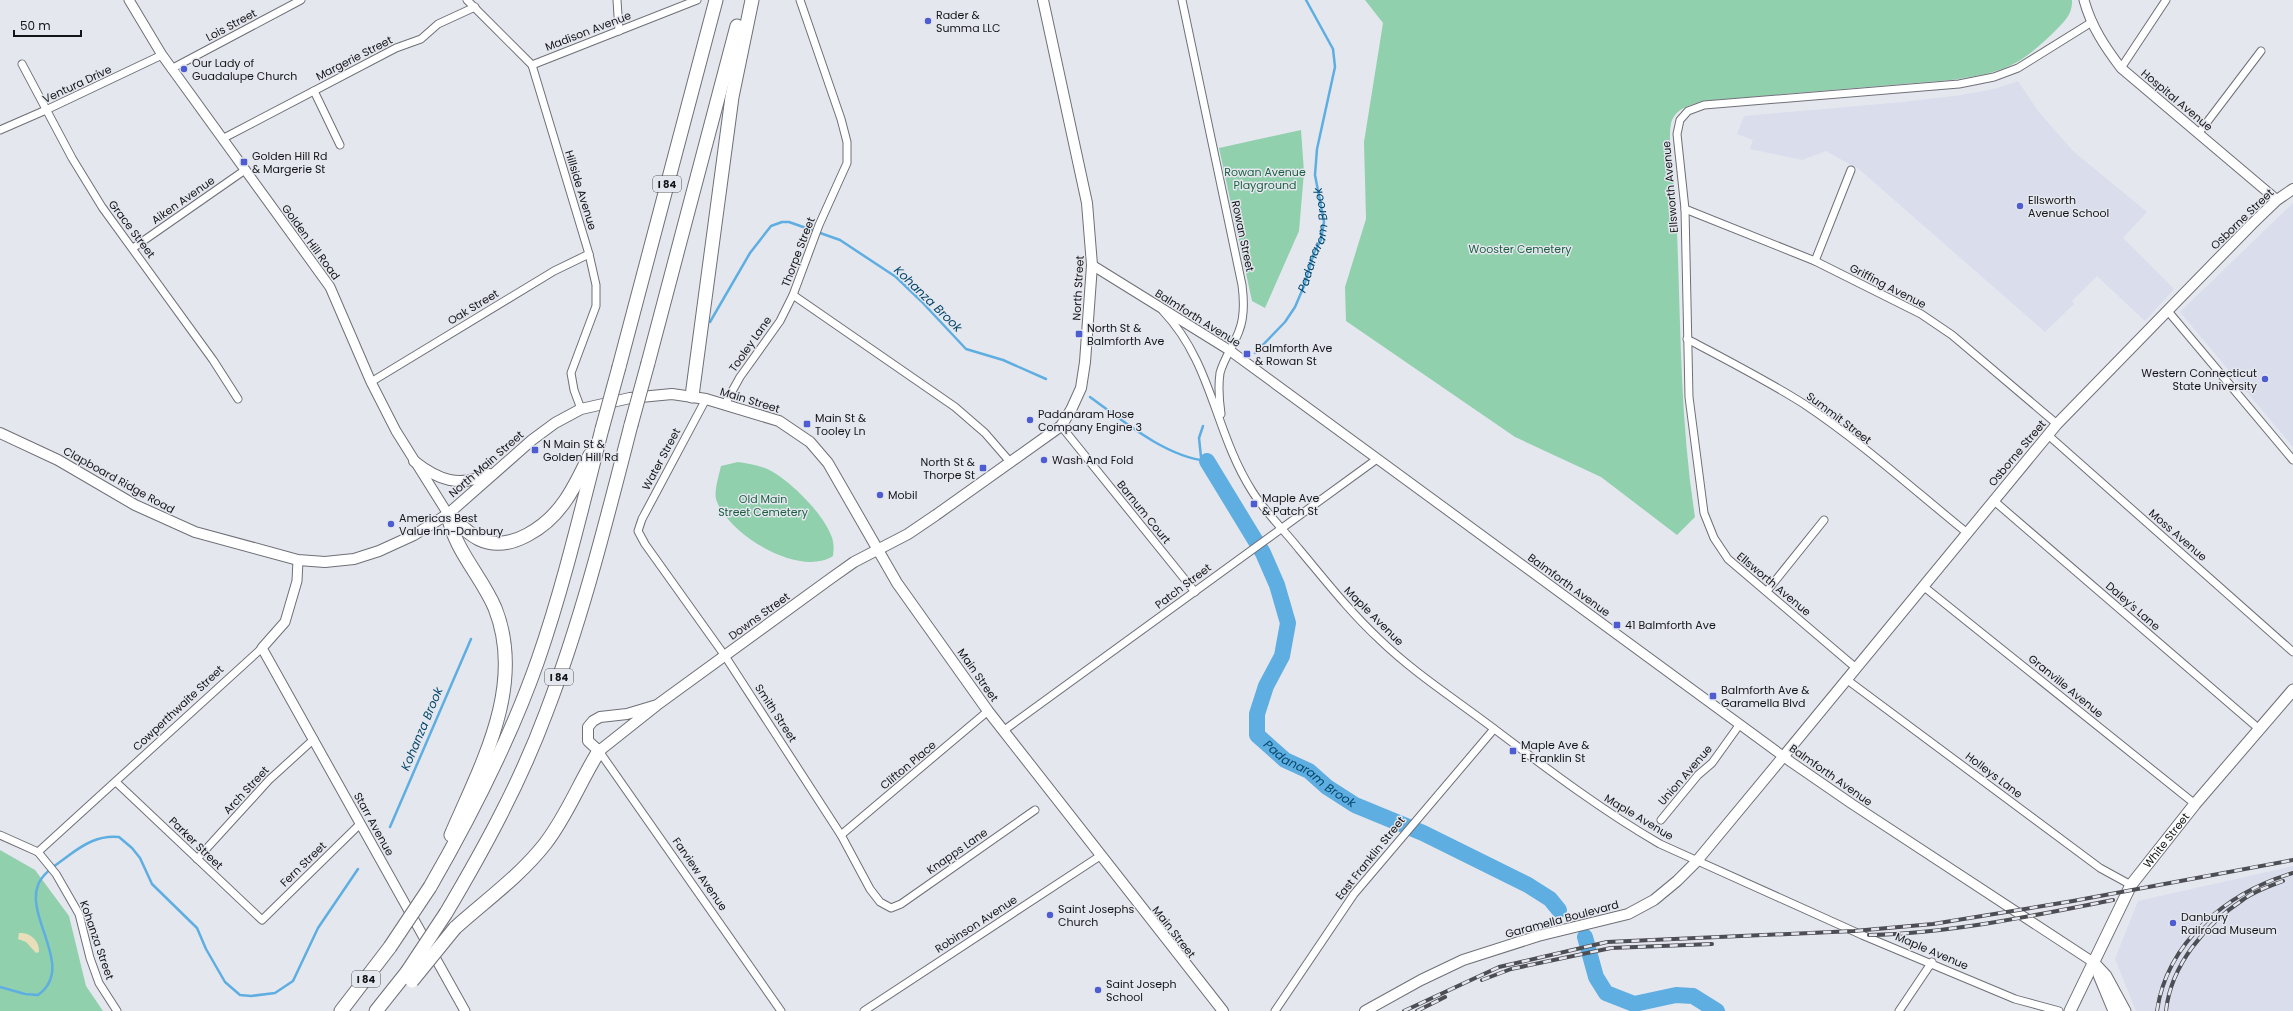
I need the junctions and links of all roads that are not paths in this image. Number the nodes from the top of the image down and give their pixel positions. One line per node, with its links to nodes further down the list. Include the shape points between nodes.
1 (129, 0): 18 (street, Golden Hill Road)
2 (301, 0): 22 (street, Lois Street)
3 (467, 0): 14 (street, Hillside Avenue)
4 (617, 0): 16 (street)
5 (697, 0): 16 (street, Madison Avenue)
6 (716, 0): 52 (highway, I 84, bridge)
7 (745, 0): 103 (highway, I 84, bridge, via 578,622 546,714 506,806 477,861)
8 (752, 0): 44 (highway, via 732,97)
9 (800, 0): 38 (street, Thorpe Street, via 847,142 846,163 818,227)
10 (1043, 0): 37 (main road, North Street, via 1087,203)
11 (1182, 0): 42 (street, Rowan Street, via 1242,285 1244,308 1240,331)
12 (2084, 0): 15 (street, Hospital Avenue)
13 (2166, 0): 21 (street)
14 (474, 7): 20 (street, Hillside Avenue); 23 (street, Margerie Street, via 438,24 421,39 396,48)
15 (2092, 22): 21 (street, Hospital Avenue, via 2108,52); 33 (street, Ellsworth Avenue, via 2018,68 1994,77 1959,84 1704,105 1688,111 1680,120 1677,134)
16 (619, 31): 20 (street, Madison Avenue)
17 (2261, 51): 26 (street)
18 (162, 55): 22 (street, Golden Hill Road); 24 (street, Ventura Drive)
19 (22, 64): 24 (street, Grace Street)
20 (532, 65): 35 (street, Hillside Avenue)
21 (2121, 68): 26 (street, Hospital Avenue)
22 (171, 69): 27 (street, Golden Hill Road)
23 (314, 91): 27 (street, Margerie Street); 28 (street)
24 (46, 110): 25 (street, Ventura Drive); 34 (street, Grace Street, via 102,207)
25 (0, 130)
26 (2198, 134): 32 (street, Hospital Avenue)
27 (222, 139): 29 (street, Golden Hill Road)
28 (340, 145)
29 (245, 170): 34 (street, Aiken Avenue); 43 (street, Golden Hill Road, via 330,287)
30 (1851, 170): 36 (street)
31 (2293, 189): 32 (main road, Osborne Street)
32 (2277, 200): 40 (main road, Osborne Street)
33 (1685, 209): 36 (street, Griffing Avenue); 41 (street, Ellsworth Avenue)
34 (134, 248): 45 (street, Grace Street)
35 (589, 254): 43 (street, Oak Street, via 554,271); 48 (street, Hillside Avenue, via 596,285 596,306 571,373)
36 (1815, 261): 49 (street, Griffing Avenue, via 1921,314 1952,335)
37 (1092, 265): 39 (street, Balmforth Avenue); 50 (main road, North Street, via 1081,388 1072,410)
38 (793, 295): 47 (street, Tooley Lane, via 780,321 740,377); 58 (street, Thorpe Street, via 955,408 985,433)
39 (1158, 307): 42 (street, Balmforth Avenue); 51 (street, Rowan Street, via 1175,325 1198,360)
40 (2167, 310): 49 (main road, Osborne Street); 56 (street)
41 (1687, 339): 65 (street, Summit Street, via 1768,381 1805,405 1838,428); 69 (street, Ellsworth Avenue, via 1689,397 1704,513 1714,538 1728,559)
42 (1229, 350): 51 (street, Rowan Street, via 1221,372 1218,393); 55 (street, Balmforth Avenue)
43 (371, 382): 57 (street, Golden Hill Road)
44 (692, 396): 46 (main road, Main Street); 48 (main road, North Main Street, via 655,394 605,402)
45 (238, 399)
46 (706, 399): 47 (main road, Main Street); 64 (street, Water Street)
47 (725, 404): 66 (main road, Main Street, via 779,421 810,442 828,463)
48 (581, 409): 59 (main road, North Main Street, via 556,423)
49 (2057, 424): 54 (main road, Osborne Street)
50 (1061, 426): 58 (main road, North Street); 70 (street, Barnum Court)
51 (1222, 428): 63 (street, Rowan Street, via 1235,461 1253,492)
52 (602, 430): 61 (highway, via 566,501 552,517 530,533 504,542 490,542 469,533); 98 (highway, I 84, via 553,615 526,692 481,796)
53 (0, 433): 67 (main road, Clapboard Ridge Road, via 58,460 134,505 168,521 195,532)
54 (2048, 435): 60 (main road, Osborne Street); 72 (street, Moss Avenue)
55 (1376, 459): 63 (street, Patch Street); 79 (street, Balmforth Avenue)
56 (2293, 460)
57 (414, 461): 59 (main road, via 437,477 464,482 480,478); 61 (street, Golden Hill Road)
58 (1011, 463): 66 (main road, North Street, via 936,516)
59 (501, 467): 61 (main road, North Main Street)
60 (1994, 500): 65 (main road, Osborne Street); 81 (street, Daley's Lane)
61 (448, 514): 67 (main road, North Main Street, via 400,542 354,559 325,562); 98 (highway, via 457,545 488,593 495,609 504,644 505,681 493,734)
62 (1824, 520): 69 (street)
63 (1281, 528): 70 (street, Patch Street); 80 (street, Maple Avenue, via 1379,639 1429,681)
64 (638, 531): 73 (street, Smith Street)
65 (1966, 532): 68 (main road, Osborne Street)
66 (877, 551): 73 (main road, Downs Street, via 854,562); 78 (main road, Main Street)
67 (298, 560): 71 (street, Cowperthwaite Street, via 297,581 285,622)
68 (1923, 586): 74 (main road, Osborne Street); 87 (street, Granville Avenue)
69 (1766, 591): 74 (street, Ellsworth Avenue)
70 (1195, 592): 82 (street, Patch Street)
71 (262, 648): 83 (street, Starr Avenue); 86 (street, Cowperthwaite Street)
72 (2293, 652)
73 (725, 656): 77 (main road, Downs Street); 92 (street, Smith Street)
74 (1856, 668): 75 (main road, Osborne Street)
75 (1846, 679): 85 (main road, Osborne Street); 97 (street, Holleys Lane, via 2100,868)
76 (2293, 690): 81 (main road, White Street)
77 (657, 705): 84 (main road, Downs Street); 84 (main road, Downs Street, via 627,714 600,717 593,721 588,727 588,741)
78 (988, 711): 82 (main road, Main Street); 92 (street, Clifton Place)
79 (1740, 724): 85 (street, Balmforth Avenue); 89 (street, Union Avenue, via 1712,763 1698,774)
80 (1494, 728): 96 (street, Maple Avenue, via 1574,789 1630,827); 112 (street, East Franklin Street, via 1354,894)
81 (2258, 728): 87 (main road, White Street)
82 (1003, 731): 94 (main road, Main Street)
83 (314, 740): 90 (street, Starr Avenue); 95 (street, Arch Street, via 269,780)
84 (599, 751): 103 (highway, bridge, via 556,829 544,844 518,872 455,928); 109 (street, Farview Avenue)
85 (1784, 756): 96 (main road, Garamella Boulevard); 102 (street, Balmforth Avenue, via 1852,804)
86 (116, 782): 93 (street, Cowperthwaite Street); 95 (street, Parker Street)
87 (2195, 804): 97 (main road, White Street)
88 (1035, 810): 99 (street, Knapps Lane)
89 (1662, 820)
90 (360, 824): 100 (street, Fern Street); 108 (street, Starr Avenue)
91 (0, 835): 93 (street, Kohanza Street)
92 (841, 835): 99 (street, Smith Street, via 870,889 880,902)
93 (38, 852): 104 (street, Kohanza Street, via 56,874 78,914 99,983)
94 (1100, 856): 110 (street, Robinson Avenue); 111 (main road, Main Street)
95 (197, 859): 100 (street, Parker Street)
96 (1696, 862): 101 (street, Maple Avenue, via 1862,935); 113 (main road, Garamella Boulevard, via 1654,900 1628,914 1538,936 1463,960)
97 (2131, 885): 102 (main road, White Street)
98 (430, 887): 105 (highway, I 84, bridge, via 390,947)
99 (891, 908)
100 (262, 920)
101 (1932, 962): 114 (street); 115 (street, Maple Avenue, via 2015,999)
102 (2093, 962): 116 (main road, White Street); 117 (main road); 118 (main road, via 2106,976)
103 (409, 976): 106 (highway, I 84); 107 (highway)
104 (116, 1011)
105 (342, 1011)
106 (376, 1011)
107 (385, 1011)
108 (465, 1011)
109 (782, 1011)
110 (864, 1011)
111 (1223, 1011)
112 (1275, 1011)
113 (1365, 1011)
114 (1899, 1011)
115 (2059, 1011)
116 (2070, 1011)
117 (2114, 1011)
118 (2126, 1011)

